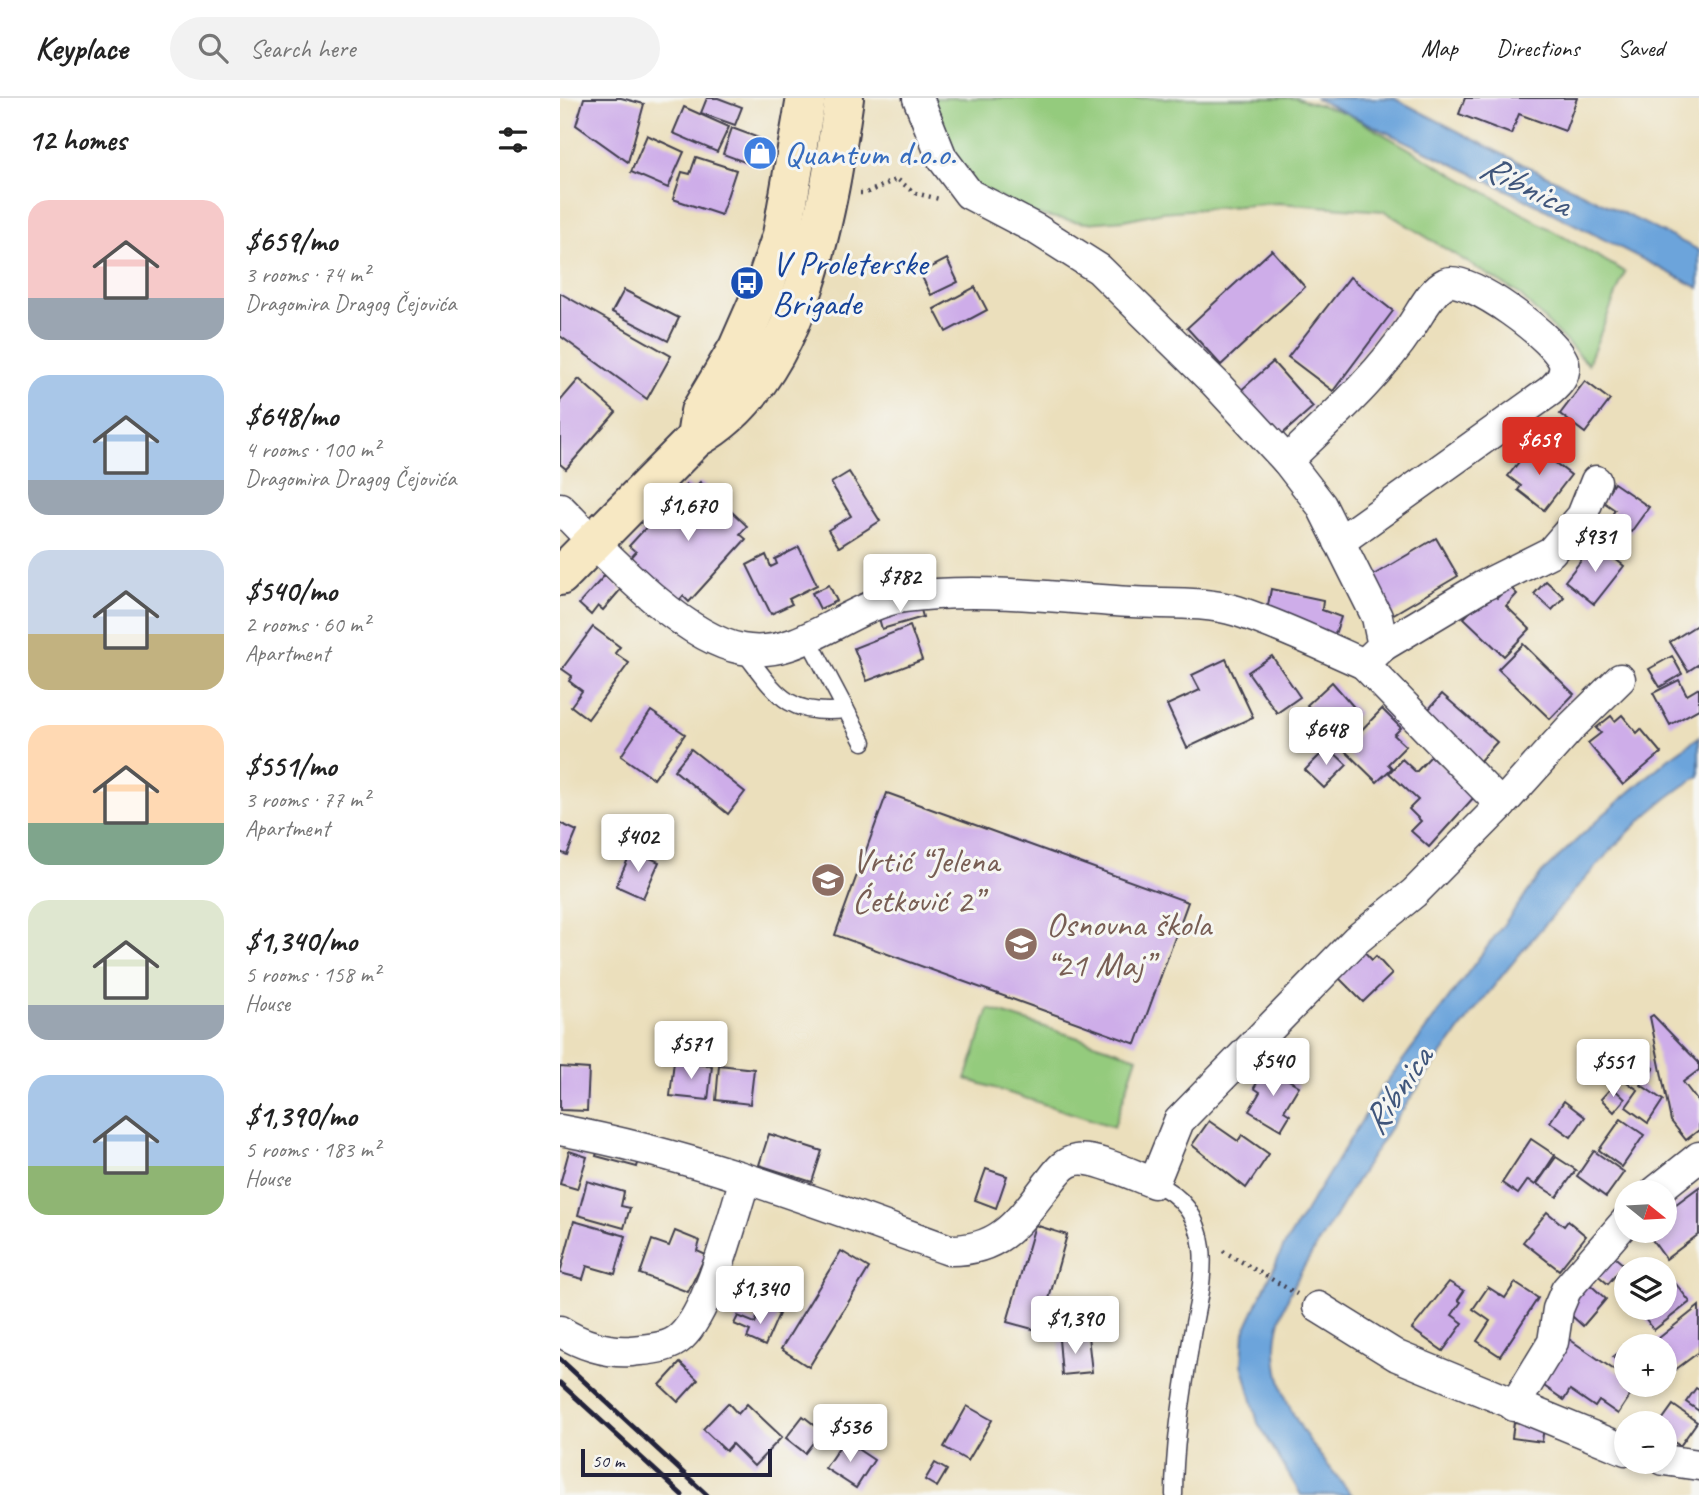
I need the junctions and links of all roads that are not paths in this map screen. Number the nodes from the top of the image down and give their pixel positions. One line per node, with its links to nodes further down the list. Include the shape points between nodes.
1 (806, 98): 4 (main road, via 782,235 738,348 700,412)
2 (844, 98): 4 (main road, via 831,189 798,304 740,406)
3 (918, 98): 5 (street, via 943,158 969,194 1099,269)
4 (696, 438): 8 (main road)
5 (1287, 461): 9 (street, via 1321,505); 9 (street, via 1390,355 1440,286 1451,281 1468,284 1526,323 1548,339 1559,355 1564,363 1562,379 1550,391)
6 (1596, 481): 13 (street, via 1582,516 1551,552 1483,586)
7 (560, 508): 8 (street)
8 (594, 542): 10 (main road); 12 (street, via 685,624 715,642)
9 (1339, 542): 13 (street, via 1377,617)
10 (560, 576)
11 (808, 638): 12 (street, via 775,651); 13 (street, via 877,604 905,597 978,593 1216,607); 15 (lane)
12 (742, 649): 15 (lane, via 779,696 811,712)
13 (1374, 655): 17 (street)
14 (1620, 679): 17 (street)
15 (846, 710): 16 (lane)
16 (863, 742)
17 (1501, 805): 22 (street, via 1414,893 1356,940 1179,1121)
18 (560, 1130): 20 (street, via 645,1148)
19 (1699, 1157): 21 (street)
20 (745, 1179): 22 (street, via 949,1250 969,1251 1013,1228 1062,1166 1077,1159); 25 (street, via 707,1292 681,1337 664,1347 621,1352 590,1346)
21 (1670, 1180)
22 (1154, 1182): 30 (lane, via 1182,1199 1202,1245)
23 (1614, 1235): 26 (street, via 1566,1290 1553,1342)
24 (1318, 1307): 26 (street, via 1397,1356)
25 (560, 1331)
26 (1514, 1406): 27 (street)
27 (1614, 1445)
28 (1677, 1462): 29 (street)
29 (1699, 1465)
30 (1174, 1495)

